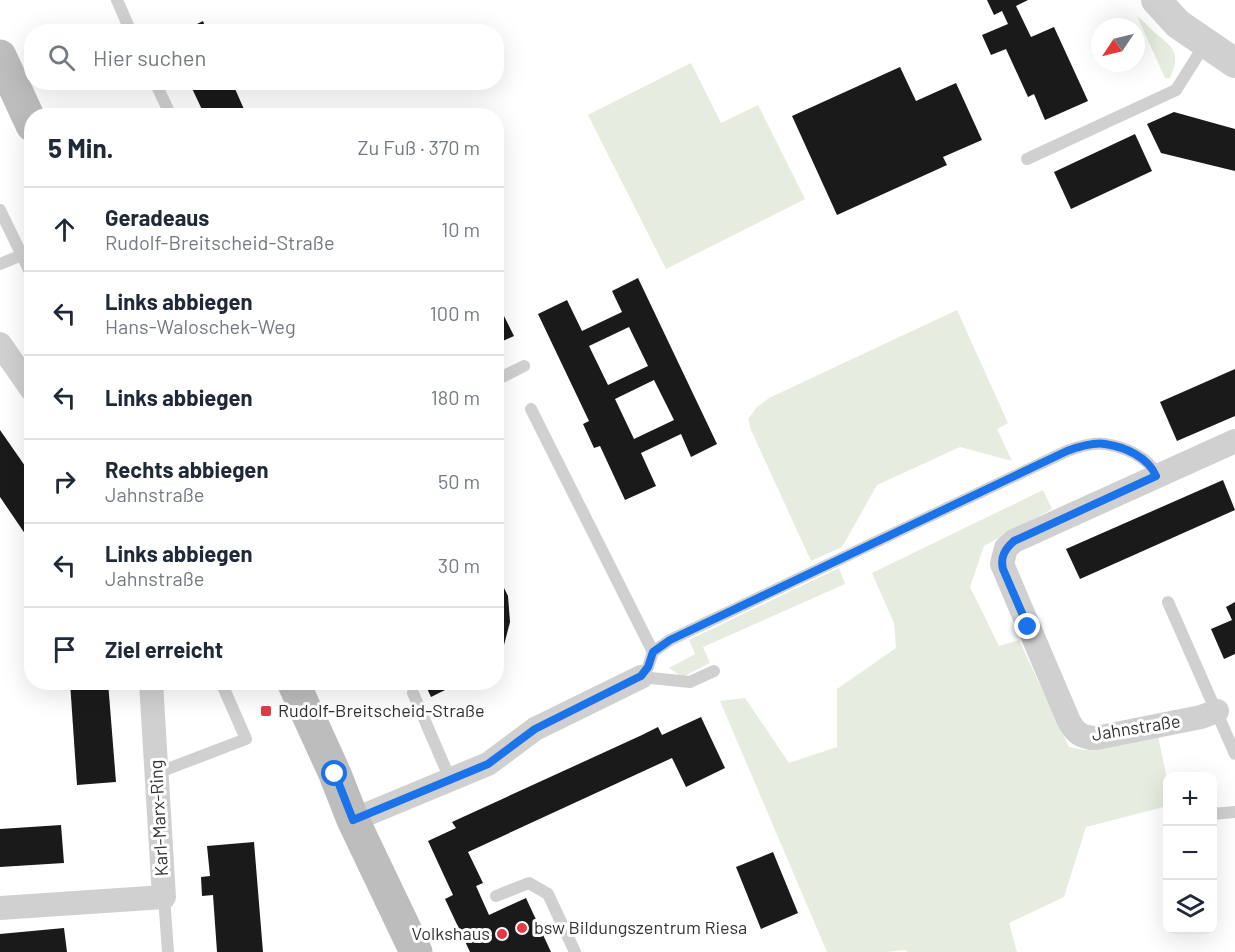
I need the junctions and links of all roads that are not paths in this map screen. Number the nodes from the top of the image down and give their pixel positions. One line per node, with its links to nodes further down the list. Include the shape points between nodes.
1 (117, 0): 3 (lane)
2 (1156, 0): 4 (street, via 1178,24)
3 (128, 24)
4 (1205, 44): 6 (street); 10 (lane, via 1176,90)
5 (0, 56): 8 (main road)
6 (1235, 63)
7 (159, 90): 9 (lane)
8 (24, 108)
9 (167, 108)
10 (1028, 159)
11 (0, 210): 12 (lane)
12 (21, 255): 13 (lane); 14 (lane)
13 (24, 261)
14 (0, 264)
15 (0, 344): 18 (street)
16 (524, 366): 17 (lane)
17 (504, 376)
18 (24, 378)
19 (531, 410): 23 (lane)
20 (1235, 441): 21 (street, Jahnstraße)
21 (1156, 476): 23 (lane, via 1151,464 1137,454 1104,443 1067,451 670,640); 30 (street, Jahnstraße, via 1014,541 1006,548 1003,569 1072,728 1079,735 1096,738)
22 (1168, 602): 30 (lane)
23 (653, 652): 25 (lane)
24 (714, 671): 25 (lane, via 690,682)
25 (641, 676): 33 (street, via 535,729 488,764)
26 (152, 690): 32 (street, Karl-Marx-Ring)
27 (225, 690): 32 (lane, via 246,739)
28 (297, 690): 36 (main road)
29 (413, 693): 33 (lane)
30 (1217, 711): 31 (lane)
31 (1235, 754)
32 (157, 773): 38 (street, Karl-Marx-Ring)
33 (450, 779): 36 (street)
34 (1235, 812): 35 (lane)
35 (1217, 814)
36 (353, 820): 41 (main road)
37 (496, 896): 42 (lane, via 529,883 548,894)
38 (164, 897): 39 (street, Karl-Marx-Ring); 40 (lane)
39 (0, 908)
40 (168, 952)
41 (416, 952)
42 (575, 952)

